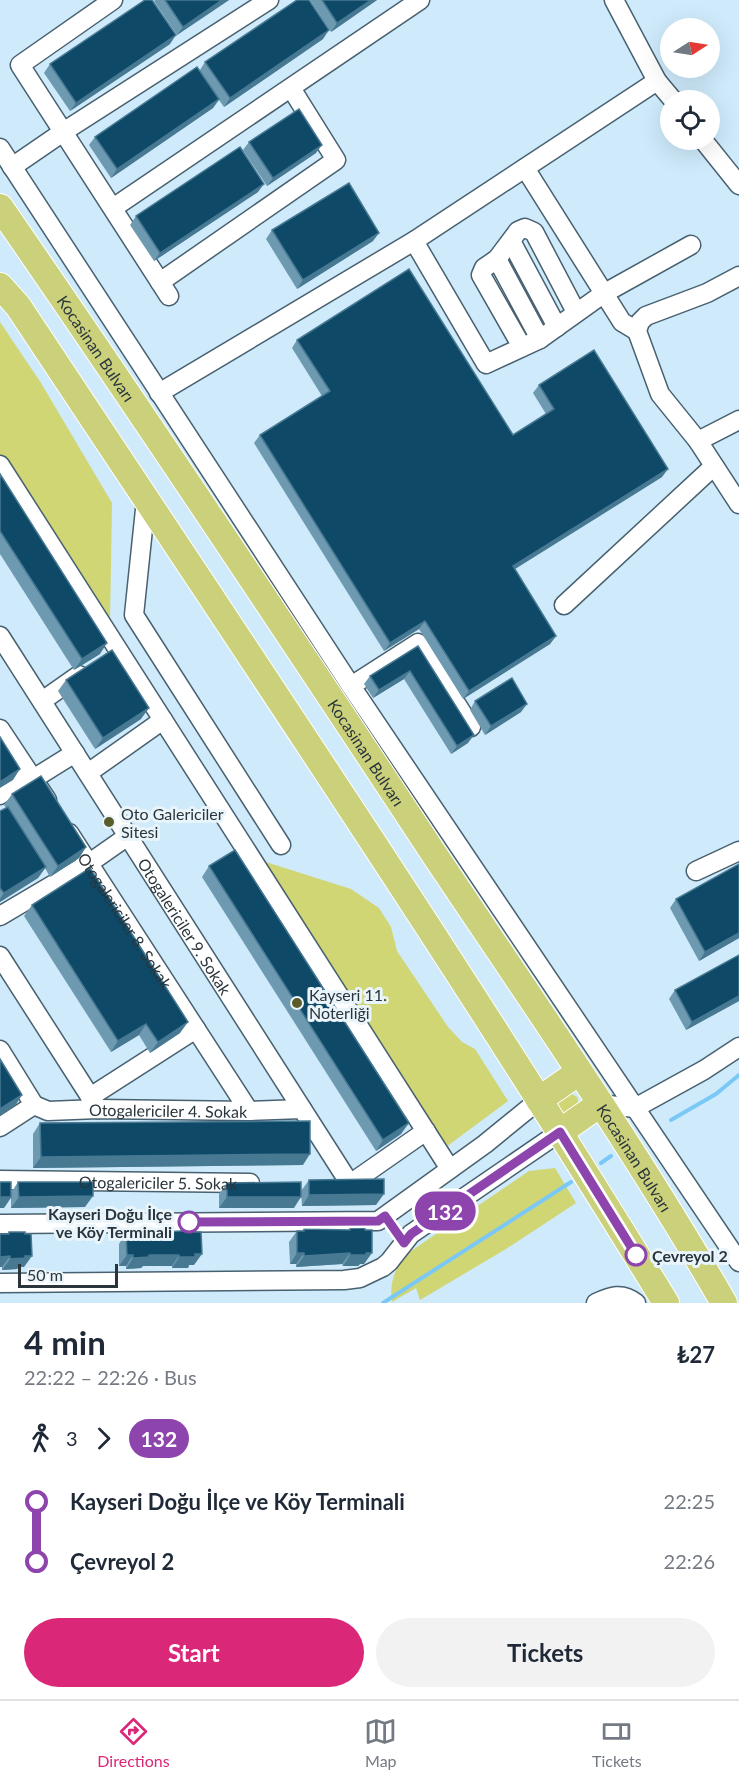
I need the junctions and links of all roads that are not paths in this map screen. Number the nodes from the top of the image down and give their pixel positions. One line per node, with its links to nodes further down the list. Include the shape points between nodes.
1 (113, 0): 5 (street)
2 (269, 0): 9 (street)
3 (420, 0): 7 (street)
4 (614, 0): 6 (street)
5 (93, 6): 9 (street, via 20,65)
6 (657, 81): 8 (street); 13 (street)
7 (291, 88): 16 (street); 16 (street, via 336,160 165,289)
8 (665, 90)
9 (63, 132): 12 (street); 16 (street)
10 (0, 148): 12 (street)
11 (711, 150): 14 (street)
12 (12, 167): 29 (street)
13 (525, 168): 17 (street); 23 (street)
14 (739, 185)
15 (0, 207): 58 (highway, Kocasinan Bulvarı)
16 (113, 208)
17 (414, 241): 28 (street, via 486,364); 29 (street)
18 (511, 241): 20 (street); 24 (street, via 525,228 534,232); 25 (street)
19 (692, 245): 23 (street)
20 (497, 259): 27 (street); 28 (street, via 481,275)
21 (739, 276): 26 (street, via 646,316)
22 (0, 286): 34 (highway, via 18,306)
23 (603, 294): 24 (street); 26 (street, via 622,322)
24 (576, 312): 25 (street)
25 (556, 327): 27 (street)
26 (637, 330): 31 (street, via 660,394)
27 (540, 339): 28 (street)
28 (522, 347)
29 (159, 393): 39 (street)
30 (739, 420): 31 (street)
31 (698, 441): 33 (street)
32 (0, 465): 38 (street)
33 (714, 466): 35 (street); 36 (street)
34 (146, 500): 49 (street, via 134,615); 59 (highway)
35 (739, 504)
36 (564, 605)
37 (0, 636): 40 (street, Otogalericiler 9. Sokak)
38 (117, 649): 40 (street); 41 (street)
39 (351, 686): 42 (street, via 418,643); 63 (street)
40 (42, 701): 44 (street, Otogalericiler 9. Sokak)
41 (163, 720): 45 (street); 67 (street)
42 (471, 727)
43 (0, 729): 46 (street, Otogalericiler 8. Sokak)
44 (75, 753): 45 (street, Otogalericiler 9. Sokak); 46 (street)
45 (88, 773): 48 (street, Otogalericiler 9. Sokak)
46 (31, 777): 47 (street); 51 (street, Otogalericiler 8. Sokak)
47 (0, 795)
48 (128, 836): 51 (street); 64 (street, Otogalericiler 9. Sokak)
49 (280, 844)
50 (739, 851): 52 (street)
51 (88, 864): 53 (street); 55 (street, Otogalericiler 8. Sokak)
52 (696, 871)
53 (0, 916)
54 (0, 956): 60 (street)
55 (196, 1029): 60 (street); 65 (street, Otogalericiler 8. Sokak)
56 (739, 1047): 63 (street)
57 (0, 1050): 62 (street)
58 (579, 1072): 59 (highway); 61 (highway, Kocasinan Bulvarı)
59 (540, 1100): 68 (highway); 69 (street)
60 (94, 1103): 62 (street, Otogalericiler 4. Sokak, via 56,1112); 65 (street, Otogalericiler 4. Sokak)
61 (600, 1104): 63 (street); 68 (highway); 82 (highway, Kocasinan Bulvarı)
62 (34, 1105): 66 (street)
63 (635, 1108): 77 (street)
64 (302, 1109): 65 (street, Otogalericiler 4. Sokak); 73 (street, Otogalericiler 9. Sokak)
65 (249, 1111)
66 (0, 1127)
67 (426, 1131): 69 (street); 73 (street)
68 (560, 1132): 76 (street, via 411,1234); 81 (highway)
69 (450, 1169): 74 (street)
70 (0, 1180): 71 (street, Otogalericiler 5. Sokak)
71 (268, 1183)
72 (327, 1184): 73 (street)
73 (350, 1184)
74 (385, 1216): 75 (street, via 378,1221); 76 (street)
75 (0, 1224)
76 (404, 1243): 78 (street, via 383,1267 352,1280)
77 (736, 1250)
78 (0, 1283)
79 (596, 1303): 80 (street, via 618,1295)
80 (636, 1303)
81 (666, 1303)
82 (724, 1303)

